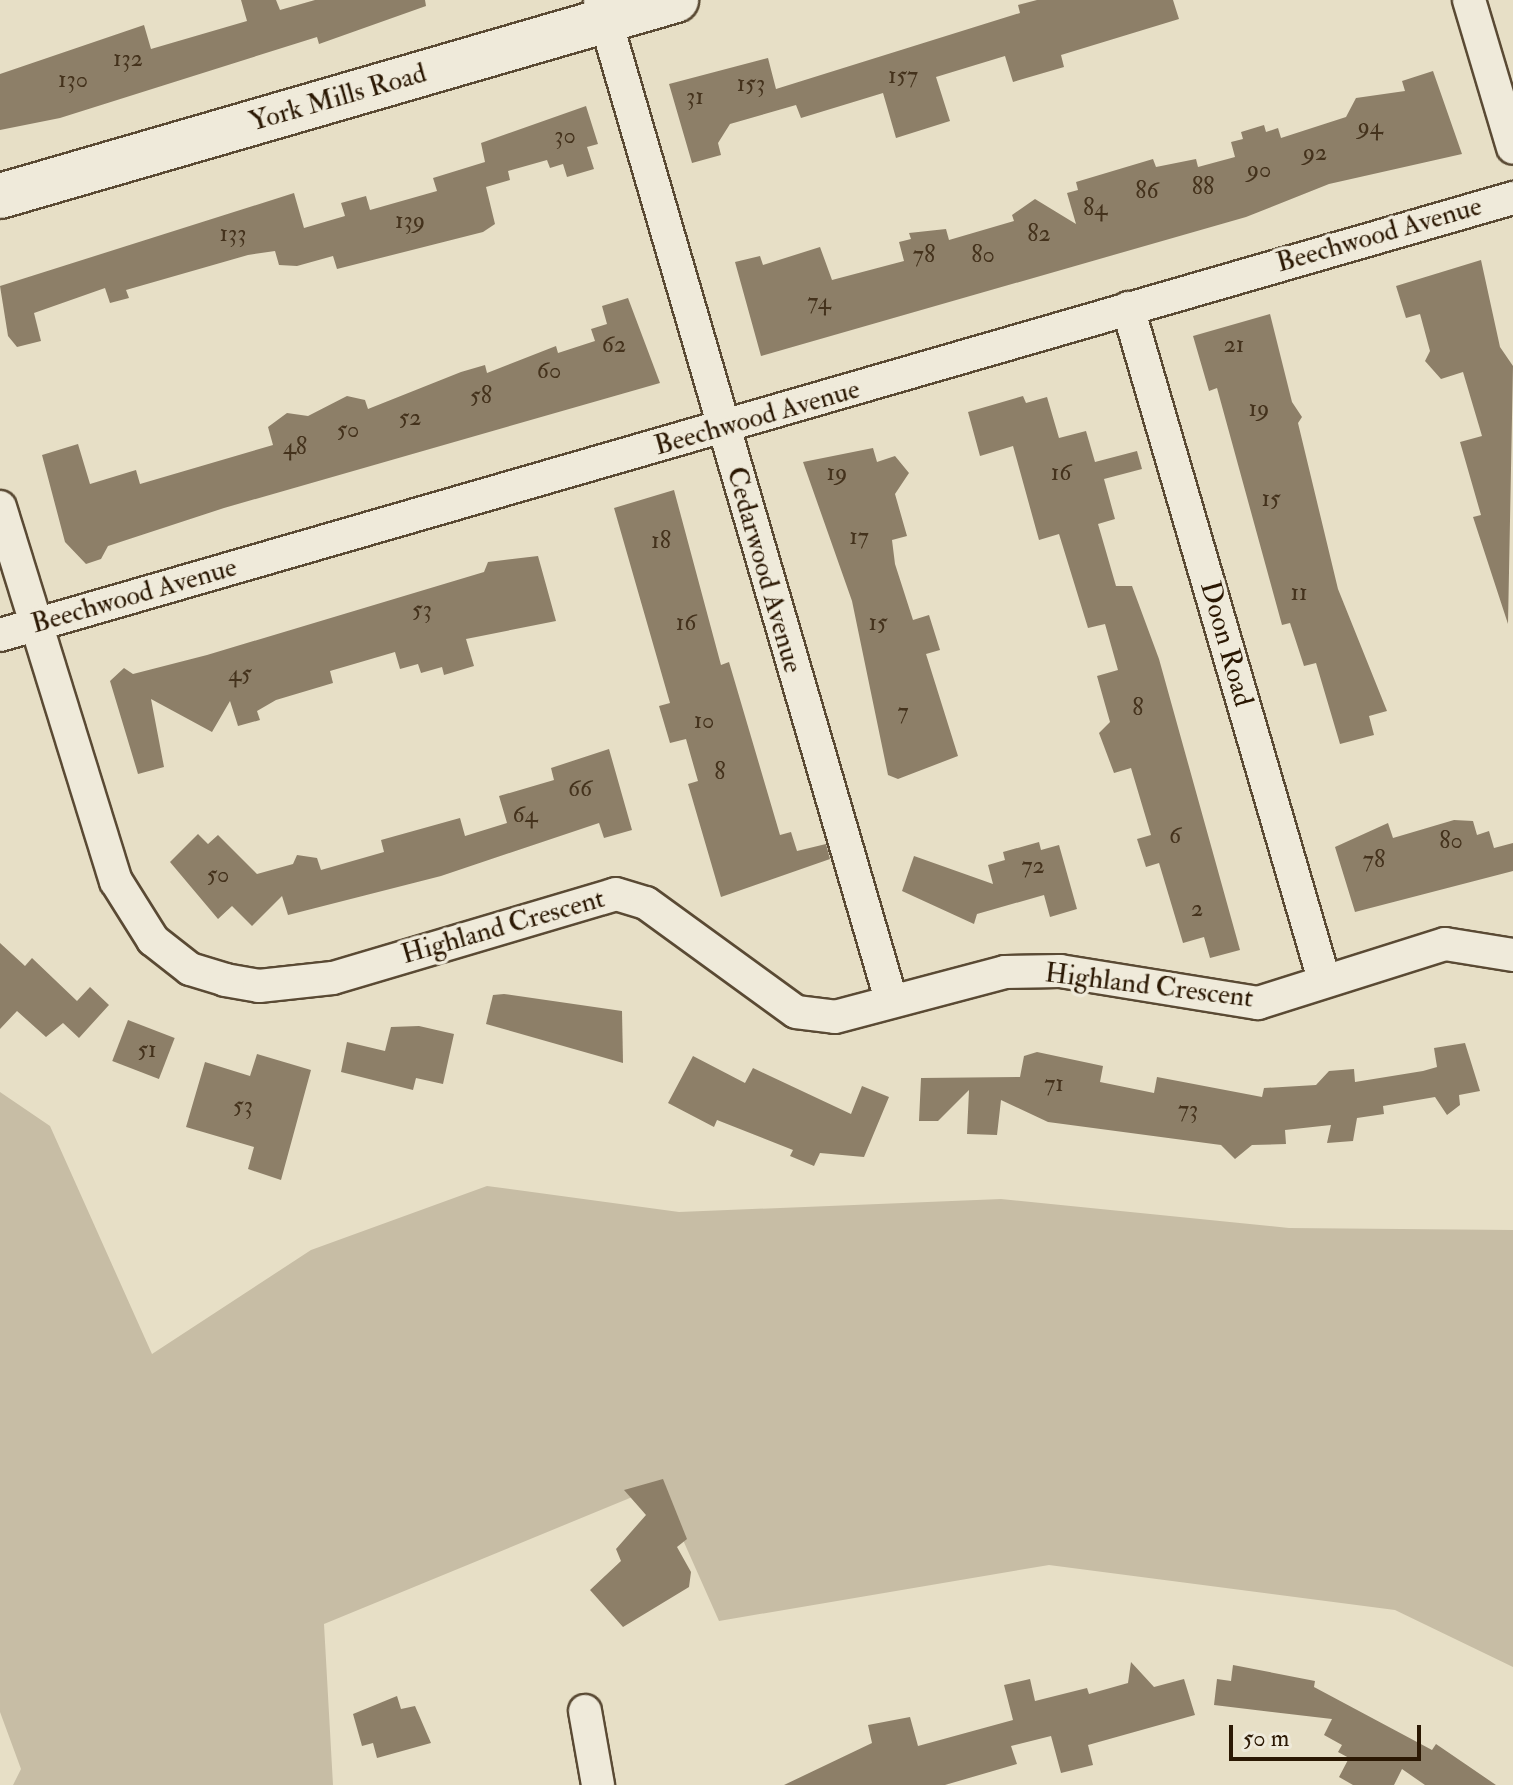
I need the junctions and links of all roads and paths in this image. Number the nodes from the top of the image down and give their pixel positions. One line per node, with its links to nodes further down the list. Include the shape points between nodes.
1 (676, 0): 3 (main road, York Mills Road)
2 (1469, 0): 4 (street)
3 (602, 10): 5 (main road, York Mills Road); 8 (street, Cedarwood Avenue)
4 (1513, 148)
5 (0, 196)
6 (1513, 198): 7 (street, Beechwood Avenue)
7 (1128, 308): 8 (street, Beechwood Avenue); 13 (street, Doon Road)
8 (723, 428): 10 (street, Beechwood Avenue); 14 (street, Cedarwood Avenue)
9 (0, 507): 10 (street, Highland Crescent)
10 (38, 624): 11 (street, Beechwood Avenue); 14 (street, Highland Crescent, via 116,881 153,940 190,969 259,986 333,978 616,894 646,903 796,1012 835,1017)
11 (0, 635)
12 (1513, 955): 13 (street, Highland Crescent, via 1445,944)
13 (1324, 980): 14 (street, Highland Crescent, via 1258,1003 1060,971 1005,972)
14 (891, 1000)
15 (585, 1711): 16 (street)
16 (598, 1785)

